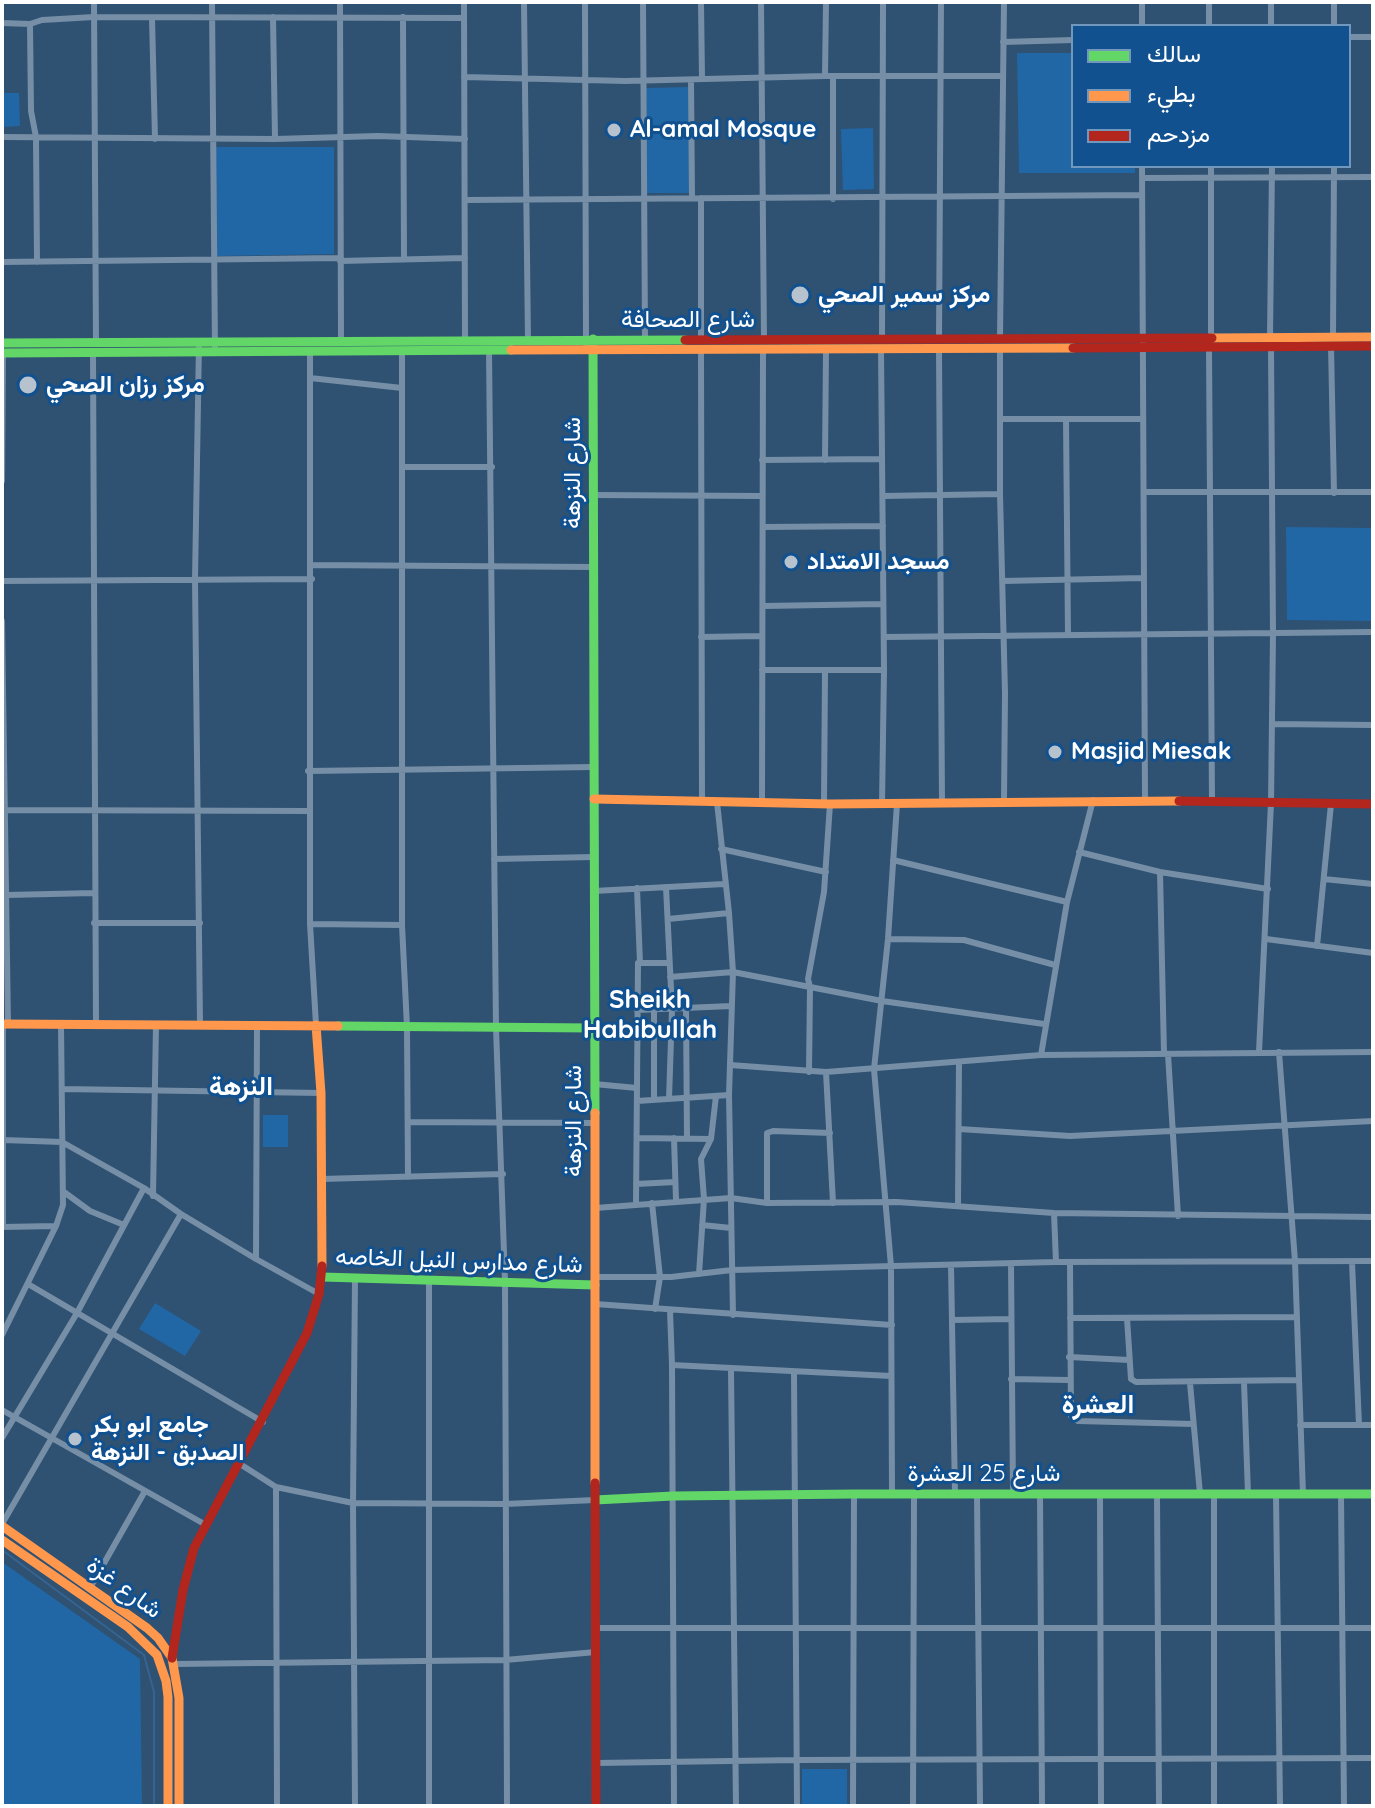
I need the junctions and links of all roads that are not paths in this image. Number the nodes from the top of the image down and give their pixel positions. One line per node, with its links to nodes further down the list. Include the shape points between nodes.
1 (94, 2): 18 (street)
2 (212, 2): 23 (street)
3 (340, 2): 20 (street)
4 (464, 2): 24 (street)
5 (524, 2): 41 (street)
6 (585, 2): 44 (street)
7 (643, 2): 45 (street)
8 (701, 2): 42 (street)
9 (761, 2): 40 (street)
10 (826, 2): 35 (street)
11 (883, 2): 36 (street)
12 (941, 2): 37 (street)
13 (1004, 2): 34 (street)
14 (1142, 2): 27 (street)
15 (1209, 2): 28 (street)
16 (1271, 2): 29 (street)
17 (1334, 2): 30 (street)
18 (94, 17): 22 (street); 26 (street); 49 (street)
19 (273, 17): 20 (street); 23 (street); 52 (street)
20 (340, 17): 21 (street); 48 (street)
21 (403, 17): 24 (street); 53 (street)
22 (152, 18): 23 (street); 50 (street)
23 (212, 18): 51 (street)
24 (464, 18): 39 (street)
25 (2, 23): 26 (street)
26 (30, 24): 47 (street)
27 (1142, 24)
28 (1209, 24)
29 (1271, 24)
30 (1334, 24)
31 (1351, 37): 32 (street)
32 (1373, 37)
33 (1071, 40): 34 (street)
34 (1003, 42): 38 (street)
35 (829, 76): 36 (street); 40 (street); 72 (street)
36 (882, 76): 37 (street); 65 (street)
37 (941, 76): 38 (street); 67 (street)
38 (1003, 76): 66 (street)
39 (464, 77): 41 (street); 54 (street)
40 (762, 78): 42 (street); 75 (street)
41 (525, 79): 44 (street); 74 (street)
42 (702, 79): 43 (street)
43 (691, 80): 45 (street); 68 (street)
44 (585, 81): 45 (street); 70 (street)
45 (645, 81): 71 (street)
46 (2, 137): 47 (street)
47 (36, 137): 49 (street); 82 (street)
48 (340, 137): 52 (street); 53 (street); 78 (street)
49 (95, 138): 50 (street); 80 (street)
50 (155, 139): 51 (street)
51 (213, 139): 52 (street); 76 (street)
52 (275, 139)
53 (404, 139): 54 (street); 79 (street)
54 (465, 139): 73 (street)
55 (1142, 168): 61 (street)
56 (1211, 168): 62 (street)
57 (1272, 168): 63 (street)
58 (1334, 168): 59 (street)
59 (1334, 177): 60 (street); 63 (street); 89 (street)
60 (1373, 177)
61 (1142, 178): 62 (street); 64 (street)
62 (1211, 178): 63 (street); 91 (street)
63 (1272, 178): 88 (street)
64 (1142, 195): 66 (street); 83 (street)
65 (881, 196): 67 (street); 72 (street); 96 (street)
66 (1004, 196): 67 (street); 94 (street)
67 (940, 197): 97 (street)
68 (692, 198): 69 (street); 71 (street)
69 (701, 198): 75 (street); 95 (street)
70 (586, 199): 71 (street); 74 (street); 85 (street)
71 (645, 199): 86 (street)
72 (833, 199): 75 (street)
73 (465, 200): 74 (street); 77 (street)
74 (526, 200): 87 (street)
75 (764, 200): 93 (street)
76 (213, 258): 78 (street); 80 (street); 101 (street)
77 (465, 258): 79 (street); 90 (street)
78 (340, 259): 79 (street); 92 (street)
79 (404, 259)
80 (95, 260): 82 (street); 99 (street)
81 (2, 262): 82 (street)
82 (37, 262)
83 (1143, 336): 91 (street, شارع الصحافة); 94 (street, شارع الصحافة); 102 (street)
84 (1373, 337): 89 (street, شارع الصحافة)
85 (589, 339): 86 (street, شارع الصحافة); 87 (street, شارع الصحافة); 108 (street, شارع النزهة)
86 (645, 339): 95 (street, شارع الصحافة)
87 (528, 341): 90 (street, شارع الصحافة)
88 (1271, 341): 89 (street, شارع الصحافة); 91 (street, شارع الصحافة); 123 (street)
89 (1332, 341): 98 (street, شارع الصحافة); 124 (street)
90 (465, 342): 92 (street, شارع الصحافة)
91 (1210, 342): 102 (street, شارع الصحافة); 122 (street)
92 (341, 343): 101 (street, شارع الصحافة)
93 (763, 344): 95 (street, شارع الصحافة); 96 (street, شارع الصحافة); 103 (street, شارع الصحافة); 115 (street)
94 (1000, 344): 97 (street, شارع الصحافة); 102 (street, شارع الصحافة); 111 (street)
95 (701, 345): 108 (street, شارع الصحافة); 128 (street)
96 (882, 345): 97 (street, شارع الصحافة); 103 (street, شارع الصحافة); 114 (street)
97 (939, 345): 125 (street)
98 (1373, 346)
99 (94, 347): 100 (street, شارع الصحافة); 104 (street, شارع الصحافة); 139 (street)
100 (199, 347): 101 (street, شارع الصحافة); 140 (street)
101 (215, 347): 107 (street, شارع الصحافة)
102 (1143, 348): 113 (street)
103 (826, 349): 116 (street)
104 (2, 350): 119 (street)
105 (402, 350): 106 (street, شارع الصحافة); 107 (street, شارع الصحافة); 110 (street)
106 (489, 350): 108 (street, شارع الصحافة); 118 (street)
107 (310, 351): 109 (street)
108 (589, 351): 127 (street, شارع النزهة)
109 (310, 378): 110 (street); 133 (street)
110 (402, 388): 117 (street)
111 (1000, 419): 112 (street); 126 (street)
112 (1066, 419): 113 (street); 141 (street)
113 (1143, 419): 120 (street)
114 (881, 459): 116 (street); 130 (street)
115 (762, 460): 116 (street); 129 (street)
116 (825, 460)
117 (403, 467): 118 (street); 134 (street)
118 (492, 467): 135 (street)
119 (2, 481)
120 (1144, 492): 122 (street); 137 (street)
121 (1373, 492): 124 (street)
122 (1210, 493): 123 (street); 152 (street)
123 (1273, 493): 124 (street); 148 (street)
124 (1334, 493)
125 (940, 494): 126 (street); 130 (street); 154 (street)
126 (1000, 494): 143 (street)
127 (593, 495): 128 (street); 136 (street, شارع النزهة)
128 (700, 496): 129 (street); 155 (street)
129 (761, 496): 132 (street)
130 (883, 496): 131 (street)
131 (883, 526): 132 (street); 144 (street)
132 (763, 527): 145 (street)
133 (311, 565): 134 (street); 138 (street)
134 (404, 566): 135 (street); 164 (street)
135 (492, 566): 136 (street); 163 (street)
136 (593, 567): 162 (street, شارع النزهة)
137 (1143, 578): 141 (street); 151 (street)
138 (312, 579): 140 (street); 165 (street)
139 (93, 580): 140 (street); 142 (street); 182 (street)
140 (195, 580): 183 (street)
141 (1066, 580): 143 (street); 150 (street)
142 (2, 581)
143 (1003, 581): 149 (street)
144 (883, 604): 145 (street); 156 (street)
145 (763, 606): 153 (street)
146 (2, 621): 181 (street)
147 (1373, 632): 148 (street)
148 (1273, 634): 152 (street); 160 (street)
149 (1004, 635): 150 (street); 154 (street); 169 (street)
150 (1068, 635): 151 (street)
151 (1145, 635): 152 (street); 170 (street)
152 (1210, 635): 174 (street)
153 (762, 636): 155 (street); 157 (street)
154 (942, 636): 156 (street); 173 (street)
155 (701, 637): 168 (street)
156 (884, 637): 159 (street)
157 (762, 670): 158 (street); 172 (street)
158 (825, 670): 159 (street); 176 (street)
159 (884, 670): 177 (street)
160 (1272, 724): 161 (street); 175 (street)
161 (1373, 725)
162 (594, 767): 163 (street); 166 (street, شارع النزهة)
163 (493, 769): 164 (street); 188 (street)
164 (403, 770): 165 (street); 207 (street)
165 (308, 771): 184 (street)
166 (594, 799): 168 (street); 187 (street, شارع النزهة)
167 (1093, 800): 169 (street); 170 (street); 186 (street)
168 (702, 801): 171 (street)
169 (1004, 801): 173 (street)
170 (1145, 801): 174 (street)
171 (717, 802): 172 (street); 185 (street)
172 (762, 802): 176 (street)
173 (942, 803): 178 (street)
174 (1212, 803): 175 (street)
175 (1271, 803): 179 (street); 197 (street)
176 (827, 804): 177 (street); 190 (street)
177 (882, 804): 178 (street)
178 (897, 804): 189 (street)
179 (1331, 804): 180 (street); 192 (street)
180 (1373, 804)
181 (4, 810): 182 (street); 200 (street)
182 (95, 810): 183 (street); 199 (street)
183 (198, 811): 184 (street); 205 (street)
184 (309, 811): 206 (street)
185 (721, 849): 190 (street); 193 (street)
186 (1079, 852): 191 (street); 201 (street)
187 (594, 857): 188 (street); 198 (street, شارع النزهة)
188 (494, 859): 233 (street)
189 (893, 860): 201 (street); 208 (street)
190 (826, 872): 217 (street)
191 (1160, 872): 197 (street); 242 (street)
192 (1324, 879): 194 (street); 210 (street)
193 (724, 884): 195 (street); 202 (street)
194 (1373, 884)
195 (666, 887): 196 (street); 203 (street)
196 (637, 888): 198 (street); 212 (street)
197 (1268, 889): 209 (street)
198 (594, 891): 234 (street, شارع النزهة)
199 (94, 893): 200 (street); 204 (street)
200 (7, 895): 224 (street)
201 (1067, 902): 214 (street)
202 (729, 913): 203 (street); 215 (street)
203 (668, 919): 213 (street)
204 (94, 923): 205 (street); 226 (street)
205 (200, 923): 229 (street)
206 (310, 924): 207 (street); 231 (street)
207 (402, 925): 232 (street)
208 (888, 939): 214 (street, via 964,940); 218 (street)
209 (1266, 939): 210 (street); 239 (street)
210 (1317, 946): 211 (street)
211 (1373, 953)
212 (640, 963): 213 (street); 223 (street)
213 (669, 963): 216 (street)
214 (1055, 965): 228 (street)
215 (733, 972): 216 (street); 217 (street); 219 (street)
216 (670, 977): 222 (street)
217 (810, 987): 218 (street); 247 (street)
218 (882, 1001): 228 (street); 246 (street)
219 (731, 1006): 220 (street); 245 (street)
220 (686, 1008): 222 (street); 238 (street)
221 (654, 1009): 222 (street); 223 (street); 236 (street)
222 (672, 1009): 237 (street)
223 (637, 1010): 235 (street)
224 (4, 1024): 225 (street); 273 (street)
225 (61, 1024): 226 (street); 251 (street)
226 (96, 1024): 227 (street)
227 (156, 1024): 229 (street); 252 (street)
228 (1044, 1024): 243 (street)
229 (200, 1025): 230 (street)
230 (257, 1025): 231 (street); 253 (street)
231 (316, 1025): 232 (street); 254 (street)
232 (407, 1027): 233 (street); 263 (street)
233 (496, 1028): 234 (street); 261 (street)
234 (594, 1028): 249 (street, شارع النزهة)
235 (637, 1035): 236 (street); 250 (street)
236 (654, 1036): 237 (street); 259 (street)
237 (671, 1036): 238 (street); 258 (street)
238 (687, 1036): 257 (street)
239 (1259, 1052): 240 (street); 242 (street)
240 (1279, 1052): 241 (street); 265 (street)
241 (1373, 1052)
242 (1166, 1054): 243 (street); 267 (street)
243 (1041, 1055): 244 (street)
244 (959, 1062): 246 (street); 266 (street)
245 (730, 1065): 247 (street); 255 (street)
246 (874, 1069): 248 (street); 290 (street)
247 (809, 1072): 248 (street)
248 (826, 1072): 268 (street)
249 (594, 1084): 250 (street); 264 (street, شارع النزهة)
250 (637, 1088): 260 (street)
251 (62, 1089): 252 (street); 274 (street)
252 (156, 1090): 253 (street); 283 (street)
253 (257, 1091): 254 (street); 304 (street)
254 (321, 1093): 278 (street)
255 (729, 1095): 256 (street); 284 (street)
256 (716, 1096): 257 (street); 272 (street)
257 (687, 1098): 258 (street); 271 (street)
258 (669, 1099): 259 (street)
259 (654, 1100): 260 (street)
260 (637, 1101): 269 (street)
261 (501, 1121): 263 (street); 264 (street); 276 (street)
262 (1373, 1121): 265 (street)
263 (409, 1122): 277 (street)
264 (594, 1123): 293 (street, شارع النزهة)
265 (1284, 1127): 267 (street); 297 (street)
266 (959, 1129): 267 (street, via 1039,1136); 292 (street)
267 (1172, 1130): 296 (street)
268 (830, 1133): 288 (street, via 767,1133); 289 (street)
269 (637, 1138): 270 (street); 280 (street)
270 (674, 1138): 271 (street); 279 (street)
271 (687, 1138): 272 (street)
272 (711, 1139): 285 (street, via 701,1159)
273 (3, 1140): 274 (street); 275 (street)
274 (62, 1142): 281 (street); 282 (street)
275 (2, 1172): 302 (street)
276 (503, 1174): 277 (street); 319 (street)
277 (408, 1177): 278 (street)
278 (321, 1179): 315 (street)
279 (675, 1182): 280 (street); 286 (street)
280 (636, 1184): 291 (street)
281 (144, 1188): 283 (street); 299 (street)
282 (64, 1192): 299 (street, via 90,1211); 301 (street)
283 (153, 1196): 295 (street)
284 (731, 1198): 285 (street); 288 (street); 303 (street)
285 (704, 1199): 286 (street); 300 (street)
286 (676, 1200): 287 (street)
287 (652, 1203): 291 (street); 316 (street)
288 (767, 1203): 289 (street)
289 (833, 1203): 290 (street)
290 (886, 1203): 292 (street); 312 (street)
291 (636, 1205): 293 (street)
292 (958, 1205): 294 (street)
293 (595, 1208): 320 (street, شارع النزهة)
294 (1054, 1213): 296 (street); 307 (street)
295 (181, 1214): 304 (street); 334 (street)
296 (1178, 1216): 297 (street)
297 (1292, 1217): 298 (street); 305 (street)
298 (1373, 1217)
299 (124, 1225): 326 (street)
300 (702, 1225): 303 (street); 314 (street)
301 (56, 1226): 302 (street); 321 (street)
302 (3, 1227)
303 (731, 1228): 313 (street)
304 (256, 1259): 322 (street)
305 (1295, 1261): 308 (street); 309 (street); 328 (street)
306 (1373, 1261): 309 (street)
307 (1056, 1262): 308 (street); 310 (street)
308 (1070, 1262): 329 (street)
309 (1352, 1262): 352 (street)
310 (1011, 1264): 311 (street); 331 (street)
311 (951, 1265): 312 (street); 332 (street)
312 (891, 1266): 313 (street); 333 (street)
313 (732, 1270): 314 (street); 327 (street)
314 (699, 1274): 316 (street)
315 (322, 1277): 317 (street, شارع مدارس النيل الخاصه); 322 (street)
316 (660, 1277): 320 (street); 324 (street)
317 (355, 1278): 318 (street, شارع مدارس النيل الخاصه); 379 (street)
318 (429, 1280): 319 (street, شارع مدارس النيل الخاصه); 380 (street)
319 (505, 1281): 320 (street, شارع مدارس النيل الخاصه); 381 (street)
320 (595, 1281): 323 (street, شارع النزهة)
321 (28, 1284): 326 (street); 335 (street)
322 (319, 1294): 349 (street, via 307,1333)
323 (595, 1304): 324 (street); 378 (street, شارع النزهة)
324 (655, 1309): 325 (street)
325 (670, 1310): 327 (street); 338 (street)
326 (77, 1313): 334 (street); 348 (street)
327 (733, 1315): 333 (street)
328 (1295, 1317): 330 (street); 344 (street)
329 (1070, 1318): 330 (street); 336 (street)
330 (1127, 1318): 337 (street)
331 (1011, 1319): 332 (street); 342 (street)
332 (952, 1320): 376 (street)
333 (892, 1325): 341 (street)
334 (113, 1334): 349 (street); 355 (street)
335 (2, 1335)
336 (1069, 1357): 337 (street); 343 (street)
337 (1129, 1360): 346 (street, via 1136,1382)
338 (672, 1365): 339 (street); 377 (street)
339 (731, 1370): 340 (street); 374 (street)
340 (794, 1372): 341 (street); 375 (street)
341 (891, 1376): 362 (street)
342 (1011, 1379): 343 (street); 359 (street)
343 (1068, 1380): 350 (street, via 1073,1420)
344 (1299, 1380): 345 (street); 351 (street)
345 (1244, 1382): 346 (street); 370 (street)
346 (1190, 1383): 350 (street)
347 (2, 1410): 348 (street)
348 (14, 1417): 354 (street); 355 (street)
349 (263, 1422): 356 (street)
350 (1193, 1424): 368 (street)
351 (1300, 1425): 352 (street); 372 (street)
352 (1359, 1425): 353 (street)
353 (1373, 1425)
354 (2, 1438)
355 (51, 1438): 358 (street); 382 (street)
356 (240, 1464): 357 (street); 383 (street)
357 (276, 1487): 379 (street); 405 (street)
358 (145, 1491): 383 (street); 385 (street)
359 (1013, 1493): 364 (street, شارع 25 العشرة); 365 (street, شارع 25 العشرة)
360 (1341, 1493): 372 (street, شارع 25 العشرة); 373 (street, شارع 25 العشرة); 393 (street)
361 (854, 1494): 362 (street, شارع 25 العشرة); 375 (street, شارع 25 العشرة); 395 (street)
362 (892, 1494): 363 (street, شارع 25 العشرة)
363 (914, 1494): 376 (street, شارع 25 العشرة); 390 (street)
364 (977, 1494): 376 (street, شارع 25 العشرة); 396 (street)
365 (1040, 1494): 366 (street, شارع 25 العشرة); 397 (street)
366 (1100, 1494): 367 (street, شارع 25 العشرة); 398 (street)
367 (1157, 1494): 368 (street, شارع 25 العشرة); 399 (street)
368 (1200, 1494): 369 (street, شارع 25 العشرة)
369 (1214, 1494): 370 (street, شارع 25 العشرة); 391 (street)
370 (1248, 1494): 371 (street, شارع 25 العشرة)
371 (1276, 1494): 372 (street, شارع 25 العشرة); 392 (street)
372 (1303, 1494)
373 (1373, 1494)
374 (733, 1495): 375 (street, شارع 25 العشرة); 377 (street, شارع 25 العشرة); 388 (street)
375 (795, 1495): 389 (street)
376 (955, 1495)
377 (673, 1496): 378 (street, شارع 25 العشرة); 387 (street)
378 (595, 1500): 381 (street); 386 (street, شارع النزهة)
379 (353, 1503): 380 (street); 401 (street)
380 (430, 1503): 381 (street); 402 (street)
381 (505, 1504): 403 (street)
382 (2, 1525): 385 (street, شارع غزة)
383 (206, 1525): 404 (street, via 188,1568)
384 (2, 1540): 420 (street, شارع غزة, via 128,1627 157,1655 168,1697)
385 (90, 1588): 404 (street, شارع غزة, via 147,1628)
386 (595, 1628): 387 (street); 400 (street, شارع النزهة)
387 (673, 1628): 388 (street); 418 (street)
388 (735, 1628): 389 (street); 417 (street)
389 (795, 1628): 395 (street); 414 (street)
390 (912, 1628): 395 (street); 396 (street); 416 (street)
391 (1215, 1628): 392 (street); 399 (street); 412 (street)
392 (1277, 1628): 393 (street); 406 (street)
393 (1342, 1628): 394 (street); 413 (street)
394 (1373, 1628)
395 (855, 1629): 415 (street)
396 (979, 1629): 397 (street); 408 (street)
397 (1041, 1629): 398 (street); 409 (street)
398 (1100, 1629): 399 (street); 410 (street)
399 (1159, 1629): 411 (street)
400 (596, 1652): 403 (street); 419 (street, شارع النزهة)
401 (354, 1660): 402 (street); 405 (street); 423 (street)
402 (429, 1660): 403 (street); 424 (street)
403 (505, 1660): 425 (street)
404 (174, 1661): 405 (street); 421 (street)
405 (276, 1661): 422 (street)
406 (1279, 1758): 412 (street); 413 (street); 437 (street)
407 (1373, 1758): 413 (street)
408 (978, 1759): 409 (street); 416 (street); 432 (street)
409 (1041, 1759): 410 (street); 433 (street)
410 (1100, 1759): 411 (street); 434 (street)
411 (1158, 1759): 412 (street); 435 (street)
412 (1215, 1759): 436 (street)
413 (1343, 1759): 438 (street)
414 (797, 1760): 415 (street); 417 (street); 429 (street)
415 (854, 1760): 416 (street); 430 (street)
416 (913, 1760): 431 (street)
417 (736, 1761): 418 (street); 428 (street)
418 (674, 1762): 419 (street); 427 (street)
419 (596, 1763): 426 (street, شارع النزهة)
420 (168, 1806)
421 (179, 1806)
422 (277, 1806)
423 (355, 1806)
424 (429, 1806)
425 (507, 1806)
426 (596, 1806)
427 (674, 1806)
428 (736, 1806)
429 (797, 1806)
430 (853, 1806)
431 (913, 1806)
432 (980, 1806)
433 (1042, 1806)
434 (1101, 1806)
435 (1159, 1806)
436 (1214, 1806)
437 (1280, 1806)
438 (1344, 1806)

